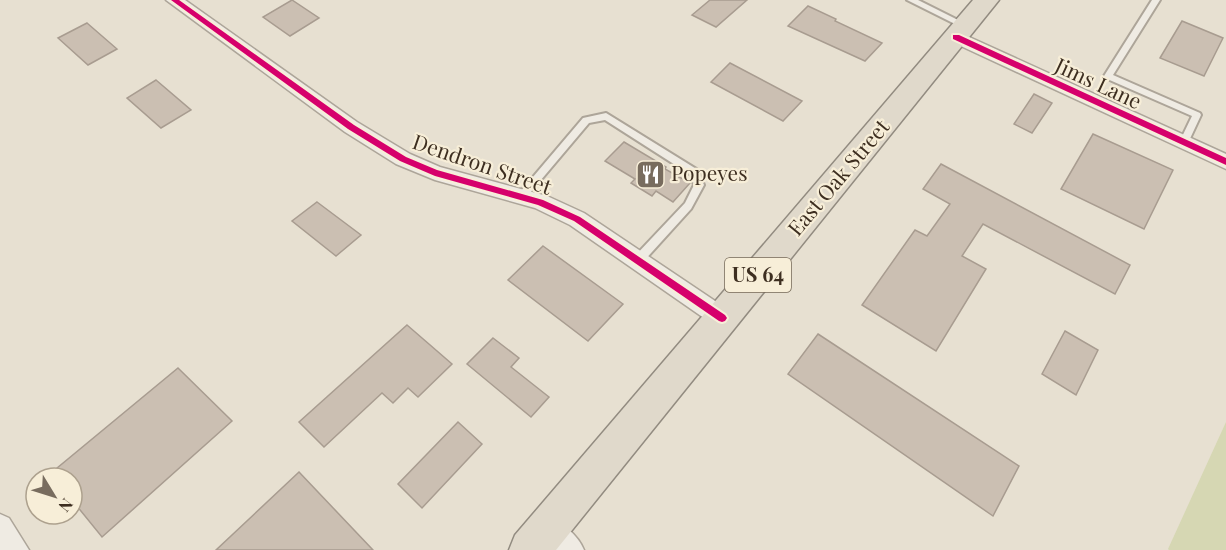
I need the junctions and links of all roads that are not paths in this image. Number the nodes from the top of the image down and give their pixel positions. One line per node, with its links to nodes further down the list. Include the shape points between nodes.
1 (174, 0): 8 (street, Dendron Street, via 351,127 403,159 435,173)
2 (911, 0): 5 (lane)
3 (987, 0): 5 (highway, East Oak Street / US 64)
4 (1156, 0): 6 (lane, via 1108,76 1197,115)
5 (961, 32): 6 (street, Jims Lane); 10 (highway, East Oak Street / US 64)
6 (1184, 143): 7 (street, Jims Lane)
7 (1226, 162)
8 (520, 197): 9 (street, Dendron Street, via 577,219); 9 (lane, via 586,120 606,116 695,173 699,185 688,206)
9 (638, 260): 10 (street, Dendron Street)
10 (722, 318): 12 (highway, East Oak Street / US 64)
11 (0, 527): 13 (street)
12 (549, 543)
13 (16, 550)

